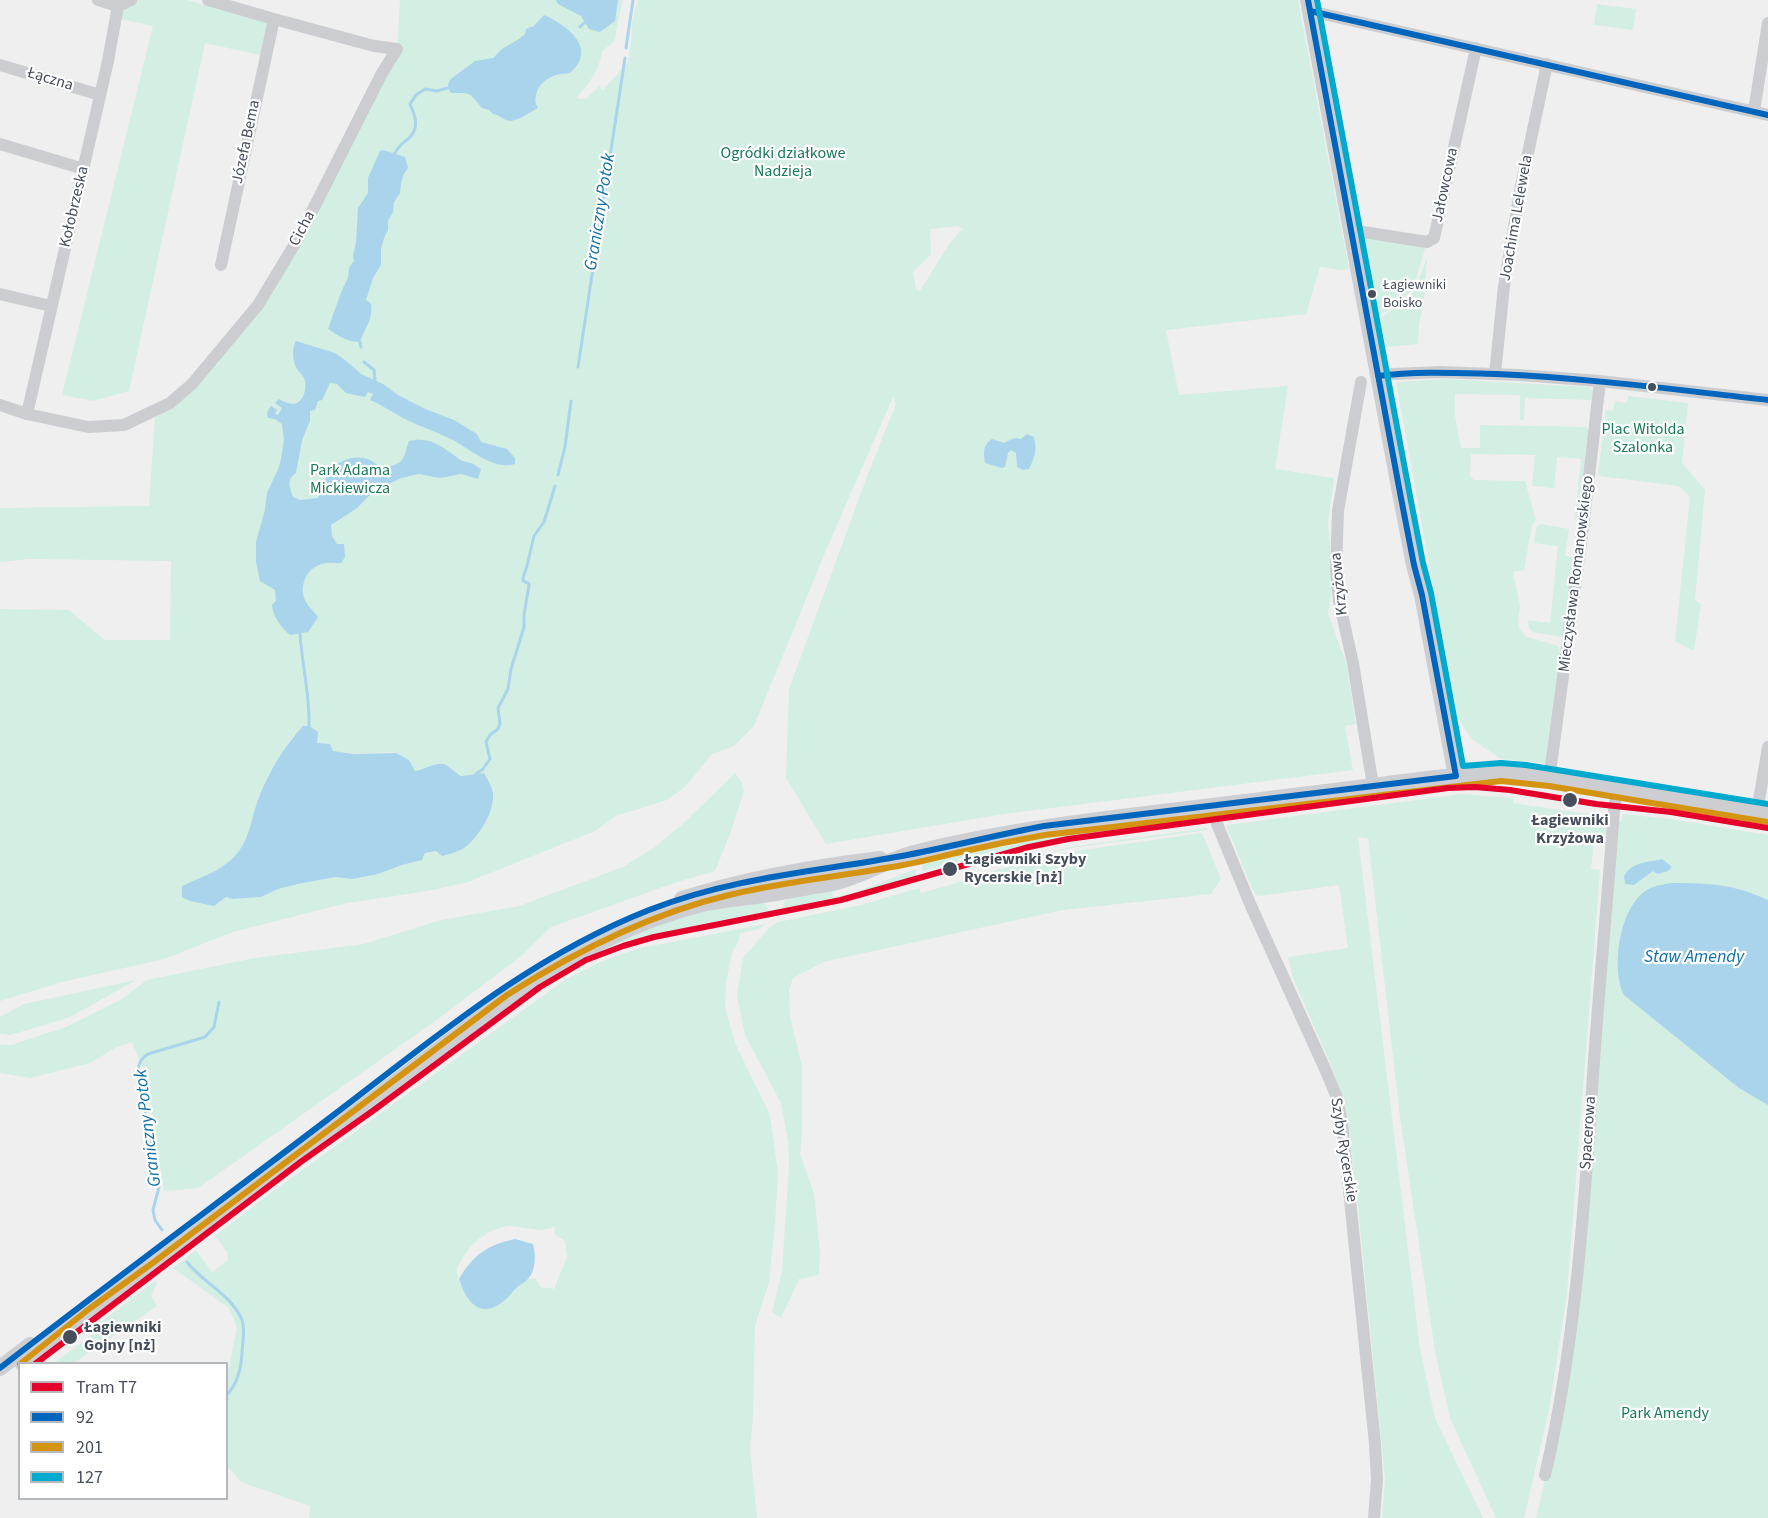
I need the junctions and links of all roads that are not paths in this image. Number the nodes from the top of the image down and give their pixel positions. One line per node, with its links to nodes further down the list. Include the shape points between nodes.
1 (98, 0): 4 (street)
2 (131, 0): 4 (street)
3 (208, 0): 6 (street, Cicha)
4 (119, 3): 11 (street, Kołobrzeska)
5 (1309, 6): 8 (street); 16 (main road)
6 (274, 20): 17 (street, Józefa Bema); 26 (street, Cicha, via 397,49 299,237 258,305 192,384 170,403 140,418 124,424 88,427)
7 (1768, 23): 12 (street)
8 (1476, 48): 9 (street); 16 (street, Jałowcowa, via 1434,238 1427,242)
9 (1547, 64): 12 (street); 20 (street, Joachima Lelewela, via 1506,275)
10 (0, 65): 11 (street, Łączna)
11 (100, 95): 15 (street, Kołobrzeska)
12 (1754, 111): 13 (street)
13 (1768, 114)
14 (0, 144): 15 (street)
15 (84, 169): 19 (street, Kołobrzeska)
16 (1351, 230): 21 (main road)
17 (221, 265)
18 (0, 294): 19 (street)
19 (51, 306): 26 (street, Kołobrzeska)
20 (1495, 374): 21 (street); 22 (street)
21 (1378, 376): 29 (main road)
22 (1600, 381): 24 (street); 28 (street, Mieczysława Romanowskiego)
23 (1361, 382): 30 (street, Krzyżowa, via 1338,511 1336,570)
24 (1768, 400)
25 (0, 405): 26 (street, Cicha)
26 (27, 414)
27 (1768, 747): 33 (street)
28 (1551, 765)
29 (1456, 776): 30 (main road); 31 (main road, via 1501,772)
30 (1373, 786): 32 (main road)
31 (1617, 788): 33 (main road); 39 (street, Spacerowa, via 1574,1298 1559,1414)
32 (1214, 806): 34 (main road, via 1044,826); 40 (street, Szyby Rycerskie, via 1217,824 1251,906 1336,1095 1375,1444)
33 (1762, 812)
34 (899, 857): 35 (main road, via 845,880 675,912 566,960 500,1004); 37 (main road, via 820,867 704,892 634,916 562,950 502,988)
35 (25, 1362)
36 (18, 1367): 38 (main road)
37 (0, 1368)
38 (0, 1381)
39 (1545, 1475)
40 (1374, 1518)

